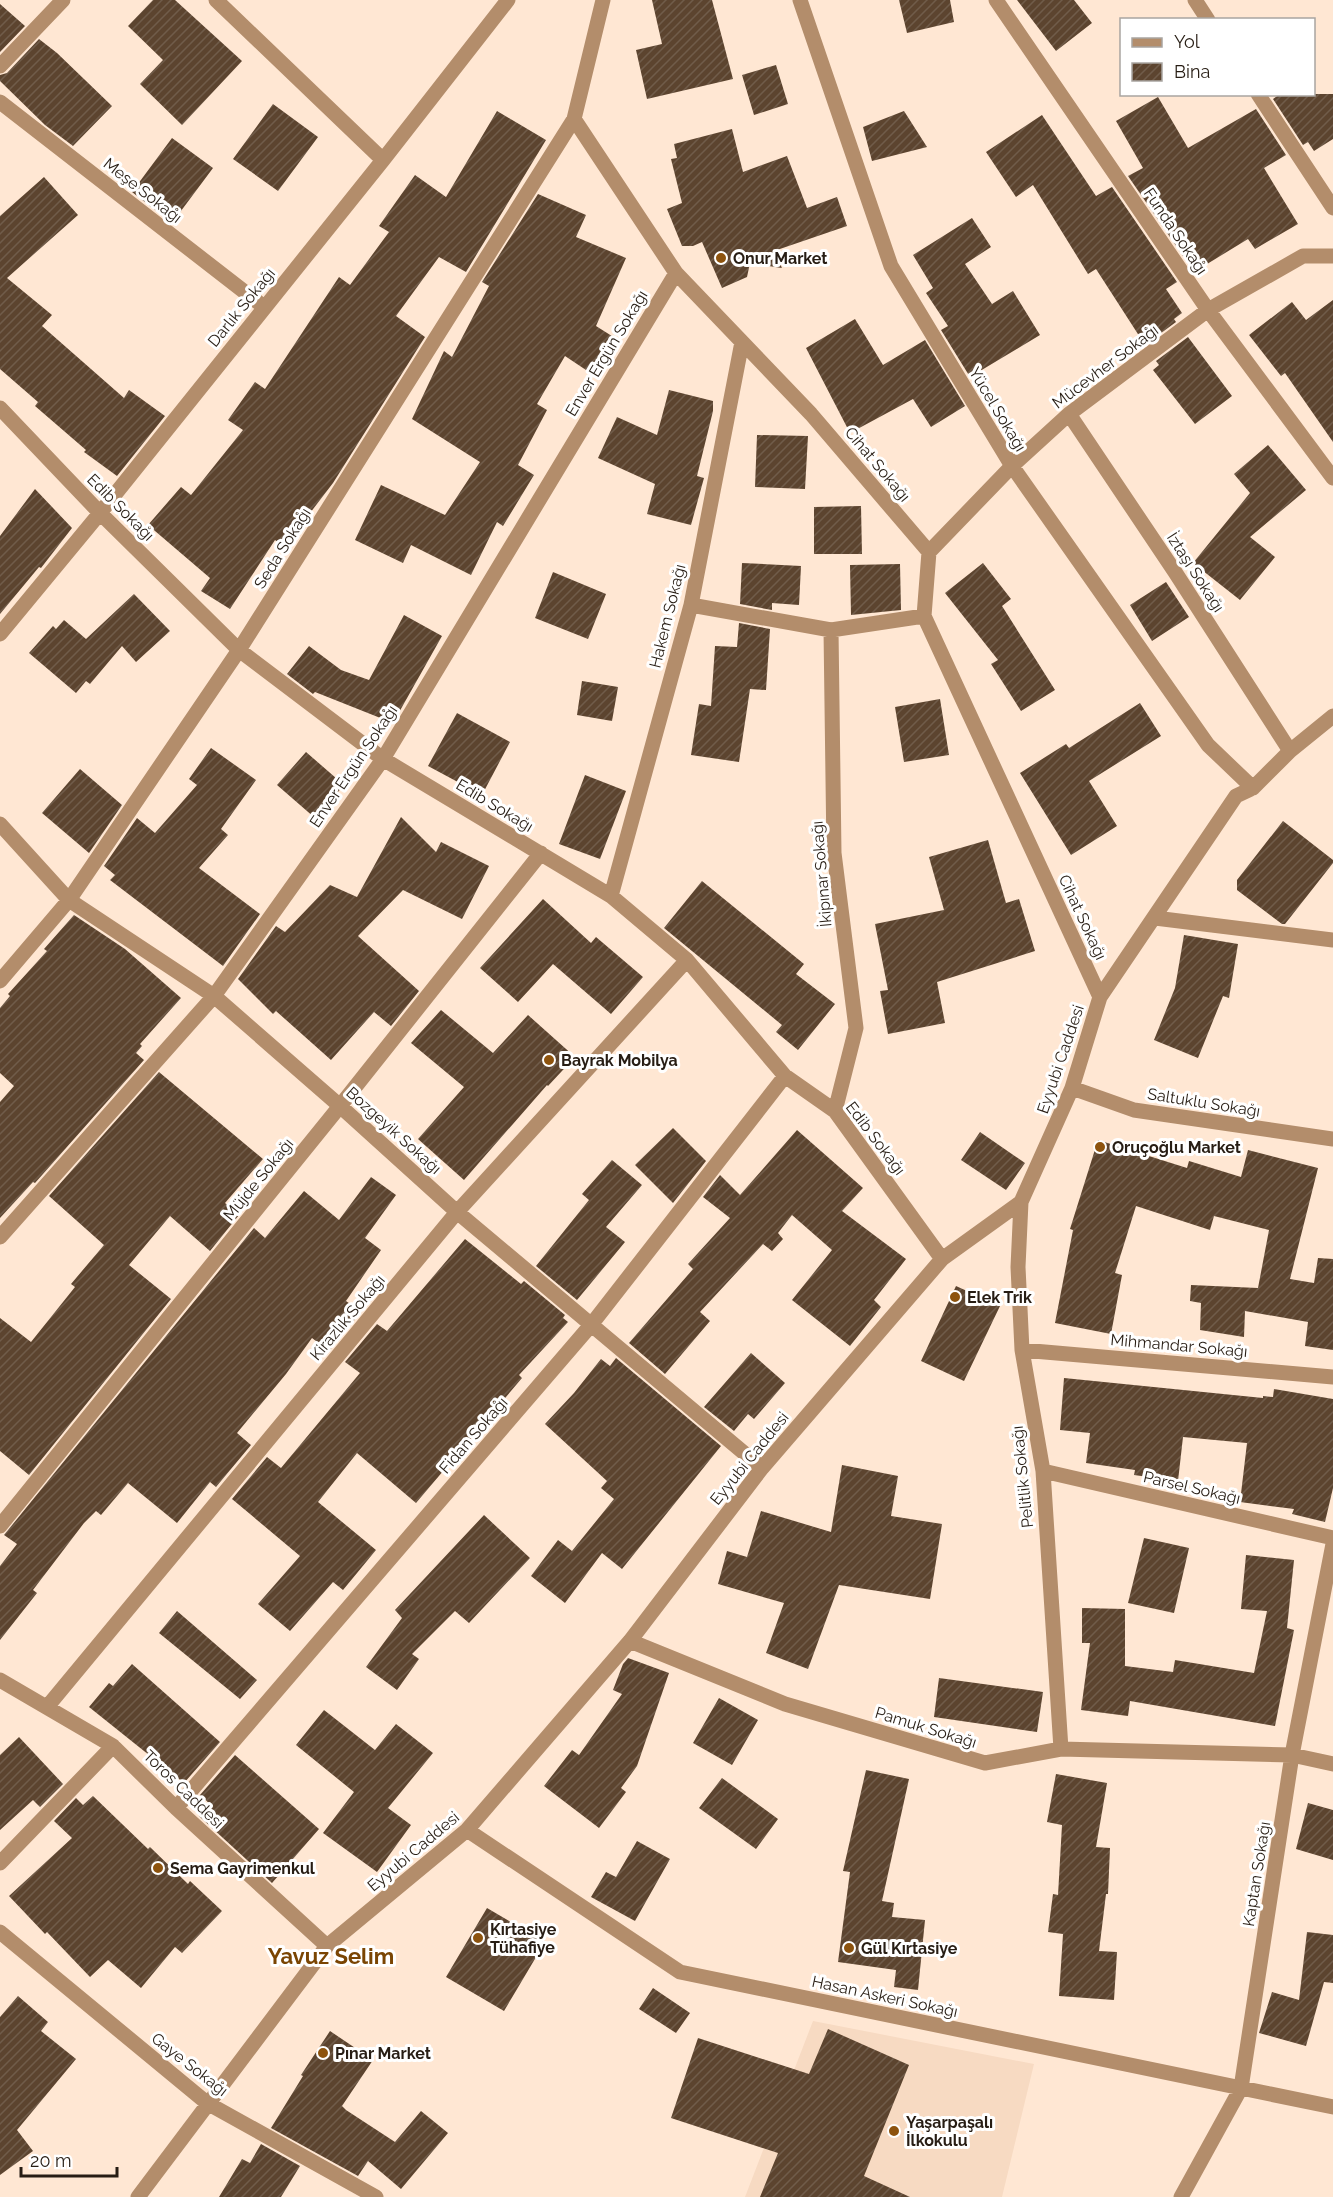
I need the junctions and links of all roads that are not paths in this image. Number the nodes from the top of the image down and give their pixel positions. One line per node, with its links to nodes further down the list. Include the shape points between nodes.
1 (63, 0): 9 (street)
2 (216, 0): 13 (street)
3 (508, 0): 13 (street, Darlık Sokağı)
4 (603, 0): 12 (street)
5 (800, 0): 22 (street, Yücel Sokağı, via 891,266)
6 (996, 0): 18 (street, Funda Sokağı)
7 (1195, 0): 8 (street)
8 (1207, 18)
9 (0, 66)
10 (1259, 96): 14 (street)
11 (0, 102): 17 (street, Meşe Sokağı)
12 (574, 119): 16 (street, Cihat Sokağı); 30 (street, Seda Sokağı)
13 (383, 160): 17 (street, Darlık Sokağı)
14 (1333, 208)
15 (1333, 256): 18 (street, Mücevher Sokağı, via 1303,256)
16 (676, 273): 19 (street, Cihat Sokağı); 33 (street, Enver Ergün Sokağı)
17 (264, 307): 24 (street, Darlık Sokağı)
18 (1209, 310): 21 (street, Mücevher Sokağı); 23 (street, Funda Sokağı)
19 (742, 342): 25 (street, Cihat Sokağı, via 811,414); 26 (street, Hakem Sokağı)
20 (0, 408): 24 (street, Edib Sokağı)
21 (1069, 414): 22 (street, Mücevher Sokağı); 32 (street, İztaşı Sokağı)
22 (1012, 466): 25 (street, Mücevher Sokağı); 34 (street, Yücel Sokağı, via 1208,746)
23 (1333, 478)
24 (100, 513): 29 (street, Darlık Sokağı); 30 (street, Edib Sokağı)
25 (928, 552): 27 (street, Cihat Sokağı)
26 (691, 605): 28 (street); 37 (street, Hakem Sokağı)
27 (924, 616): 28 (street); 44 (street, Cihat Sokağı)
28 (831, 630): 48 (street, İkipınar Sokağı, via 834,853 856,1028)
29 (0, 634)
30 (239, 650): 33 (street, Edib Sokağı); 38 (street, Seda Sokağı)
31 (1333, 716): 32 (street, Eyyubi Caddesi)
32 (1290, 751): 34 (street, Eyyubi Caddesi)
33 (383, 759): 36 (street, Edib Sokağı); 43 (street, Enver Ergün Sokağı)
34 (1253, 788): 39 (street, Eyyubi Caddesi, via 1236,795)
35 (0, 824): 38 (street, Bozgeyik Sokağı)
36 (541, 853): 37 (street, Edib Sokağı); 47 (street, Müjde Sokağı)
37 (611, 896): 41 (street, Edib Sokağı)
38 (69, 900): 42 (street, Seda Sokağı); 43 (street, Bozgeyik Sokağı)
39 (1155, 918): 40 (street); 44 (street, Eyyubi Caddesi)
40 (1333, 940)
41 (687, 960): 45 (street, Edib Sokağı); 51 (street, Kirazlık Sokağı)
42 (0, 981)
43 (214, 996): 47 (street, Bozgeyik Sokağı); 52 (street, Enver Ergün Sokağı)
44 (1100, 997): 46 (street, Eyyubi Caddesi)
45 (785, 1076): 48 (street, Edib Sokağı); 54 (street, Fidan Sokağı)
46 (1072, 1088): 49 (street, Saltuklu Sokağı, via 1134,1110); 50 (street, Eyyubi Caddesi)
47 (340, 1106): 51 (street, Bozgeyik Sokağı); 59 (street, Müjde Sokağı)
48 (836, 1111): 53 (street, Edib Sokağı)
49 (1333, 1139)
50 (1021, 1202): 53 (street, Eyyubi Caddesi); 55 (street, Pelitlik Sokağı, via 1017,1267)
51 (457, 1212): 54 (street, Bozgeyik Sokağı); 64 (street, Kirazlık Sokağı)
52 (0, 1237)
53 (942, 1260): 57 (street, Eyyubi Caddesi)
54 (591, 1325): 57 (street, Bozgeyik Sokağı); 69 (street, Fidan Sokağı)
55 (1022, 1350): 56 (street, Mihmandar Sokağı); 58 (street, Pelitlik Sokağı)
56 (1333, 1377)
57 (762, 1468): 62 (street, Eyyubi Caddesi)
58 (1043, 1471): 60 (street, Parsel Sokağı); 66 (street, Pelitlik Sokağı)
59 (0, 1526)
60 (1333, 1538)
61 (1333, 1544): 67 (street, Kaptan Sokağı)
62 (630, 1641): 66 (street, Pamuk Sokağı, via 785,1704 985,1764); 70 (street, Eyyubi Caddesi)
63 (0, 1680): 64 (street, Toros Caddesi)
64 (46, 1707): 65 (street, Toros Caddesi)
65 (113, 1746): 69 (street, Toros Caddesi); 71 (street)
66 (1061, 1749): 67 (street, Pamuk Sokağı)
67 (1292, 1755): 68 (street, Pamuk Sokağı); 74 (street, Kaptan Sokağı)
68 (1333, 1764)
69 (176, 1808): 73 (street, Toros Caddesi)
70 (467, 1830): 73 (street, Eyyubi Caddesi); 74 (street, Hasan Askeri Sokağı, via 680,1972)
71 (0, 1863)
72 (0, 1932): 75 (street, Gaye Sokağı)
73 (327, 1946): 75 (street, Eyyubi Caddesi)
74 (1242, 2088): 76 (street, Hasan Askeri Sokağı); 79 (street, Kaptan Sokağı)
75 (207, 2103): 77 (street, Eyyubi Caddesi); 78 (street, Gaye Sokağı)
76 (1333, 2107)
77 (138, 2197)
78 (375, 2197)
79 (1181, 2197)

